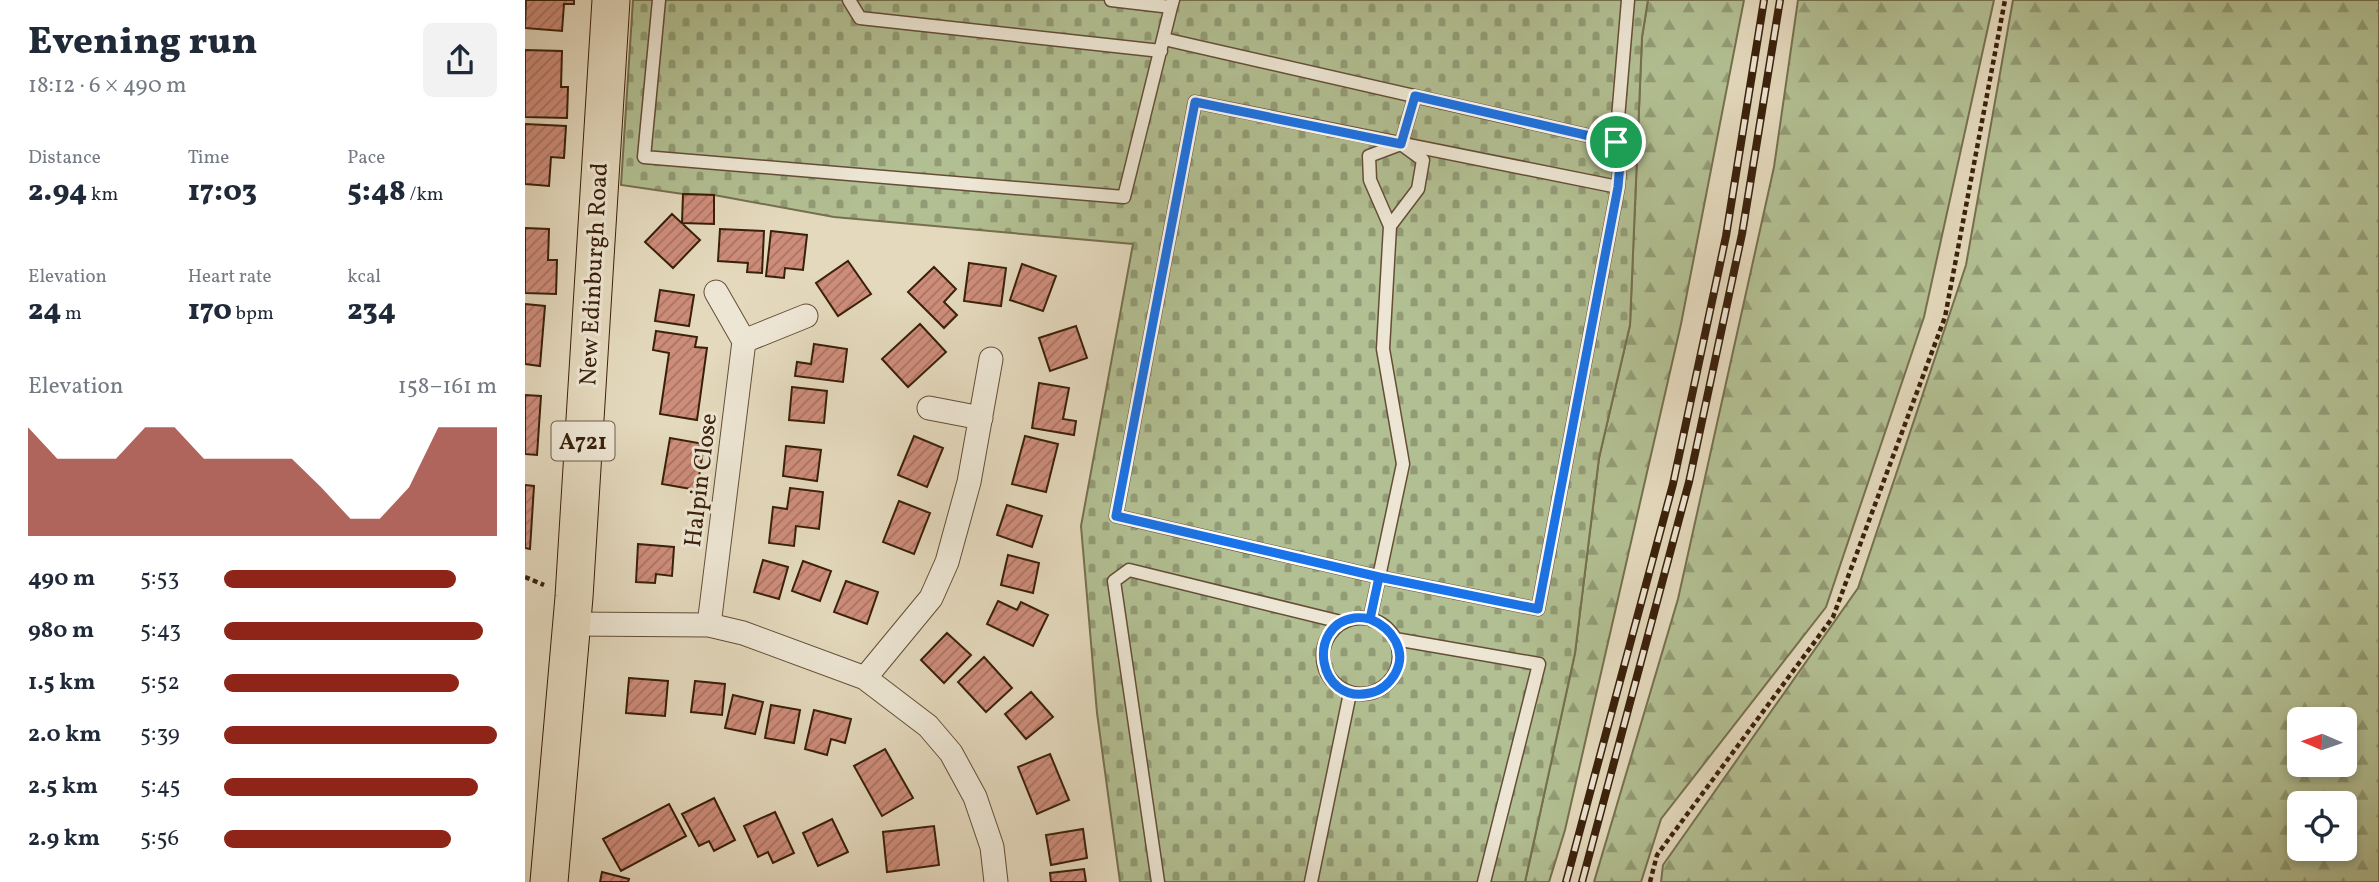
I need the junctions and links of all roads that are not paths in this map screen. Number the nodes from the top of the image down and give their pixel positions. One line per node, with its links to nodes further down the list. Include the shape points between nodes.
1 (611, 0): 22 (main road, New Edinburgh Road / A721)
2 (659, 0): 7 (lane, via 644,157 1124,197)
3 (849, 0): 7 (lane, via 860,18)
4 (1111, 0): 6 (lane)
5 (1628, 0): 9 (lane)
6 (1172, 4): 7 (lane)
7 (1162, 45): 8 (lane)
8 (1415, 96): 9 (lane); 10 (lane)
9 (1616, 142): 11 (lane)
10 (1401, 144): 11 (lane); 12 (lane, via 1423,160 1418,189); 12 (lane, via 1370,156 1370,180); 19 (lane, via 1195,102 1116,516)
11 (1618, 187): 19 (lane, via 1538,609)
12 (1390, 226): 19 (lane, via 1383,349 1403,464)
13 (716, 292): 15 (street)
14 (806, 316): 15 (street)
15 (744, 341): 23 (street, Halpin Close)
16 (991, 359): 18 (street)
17 (929, 408): 18 (street)
18 (981, 418): 25 (street, via 947,562 931,598)
19 (1379, 577): 20 (lane)
20 (1370, 619): 21 (lane); 24 (lane, via 1383,624)
21 (1341, 622): 26 (lane, via 1331,631 1322,661 1329,678); 29 (lane, via 1129,570 1114,581)
22 (572, 624): 23 (street); 27 (main road, New Edinburgh Road / A721)
23 (709, 625): 25 (street, via 743,632)
24 (1395, 639): 26 (lane, via 1398,665 1387,685 1362,695); 31 (lane, via 1539,664)
25 (865, 678): 28 (street, via 928,726 951,753 975,797 992,847)
26 (1350, 693): 30 (lane)
27 (549, 882)
28 (996, 882)
29 (1158, 882)
30 (1311, 882)
31 (1485, 882)

